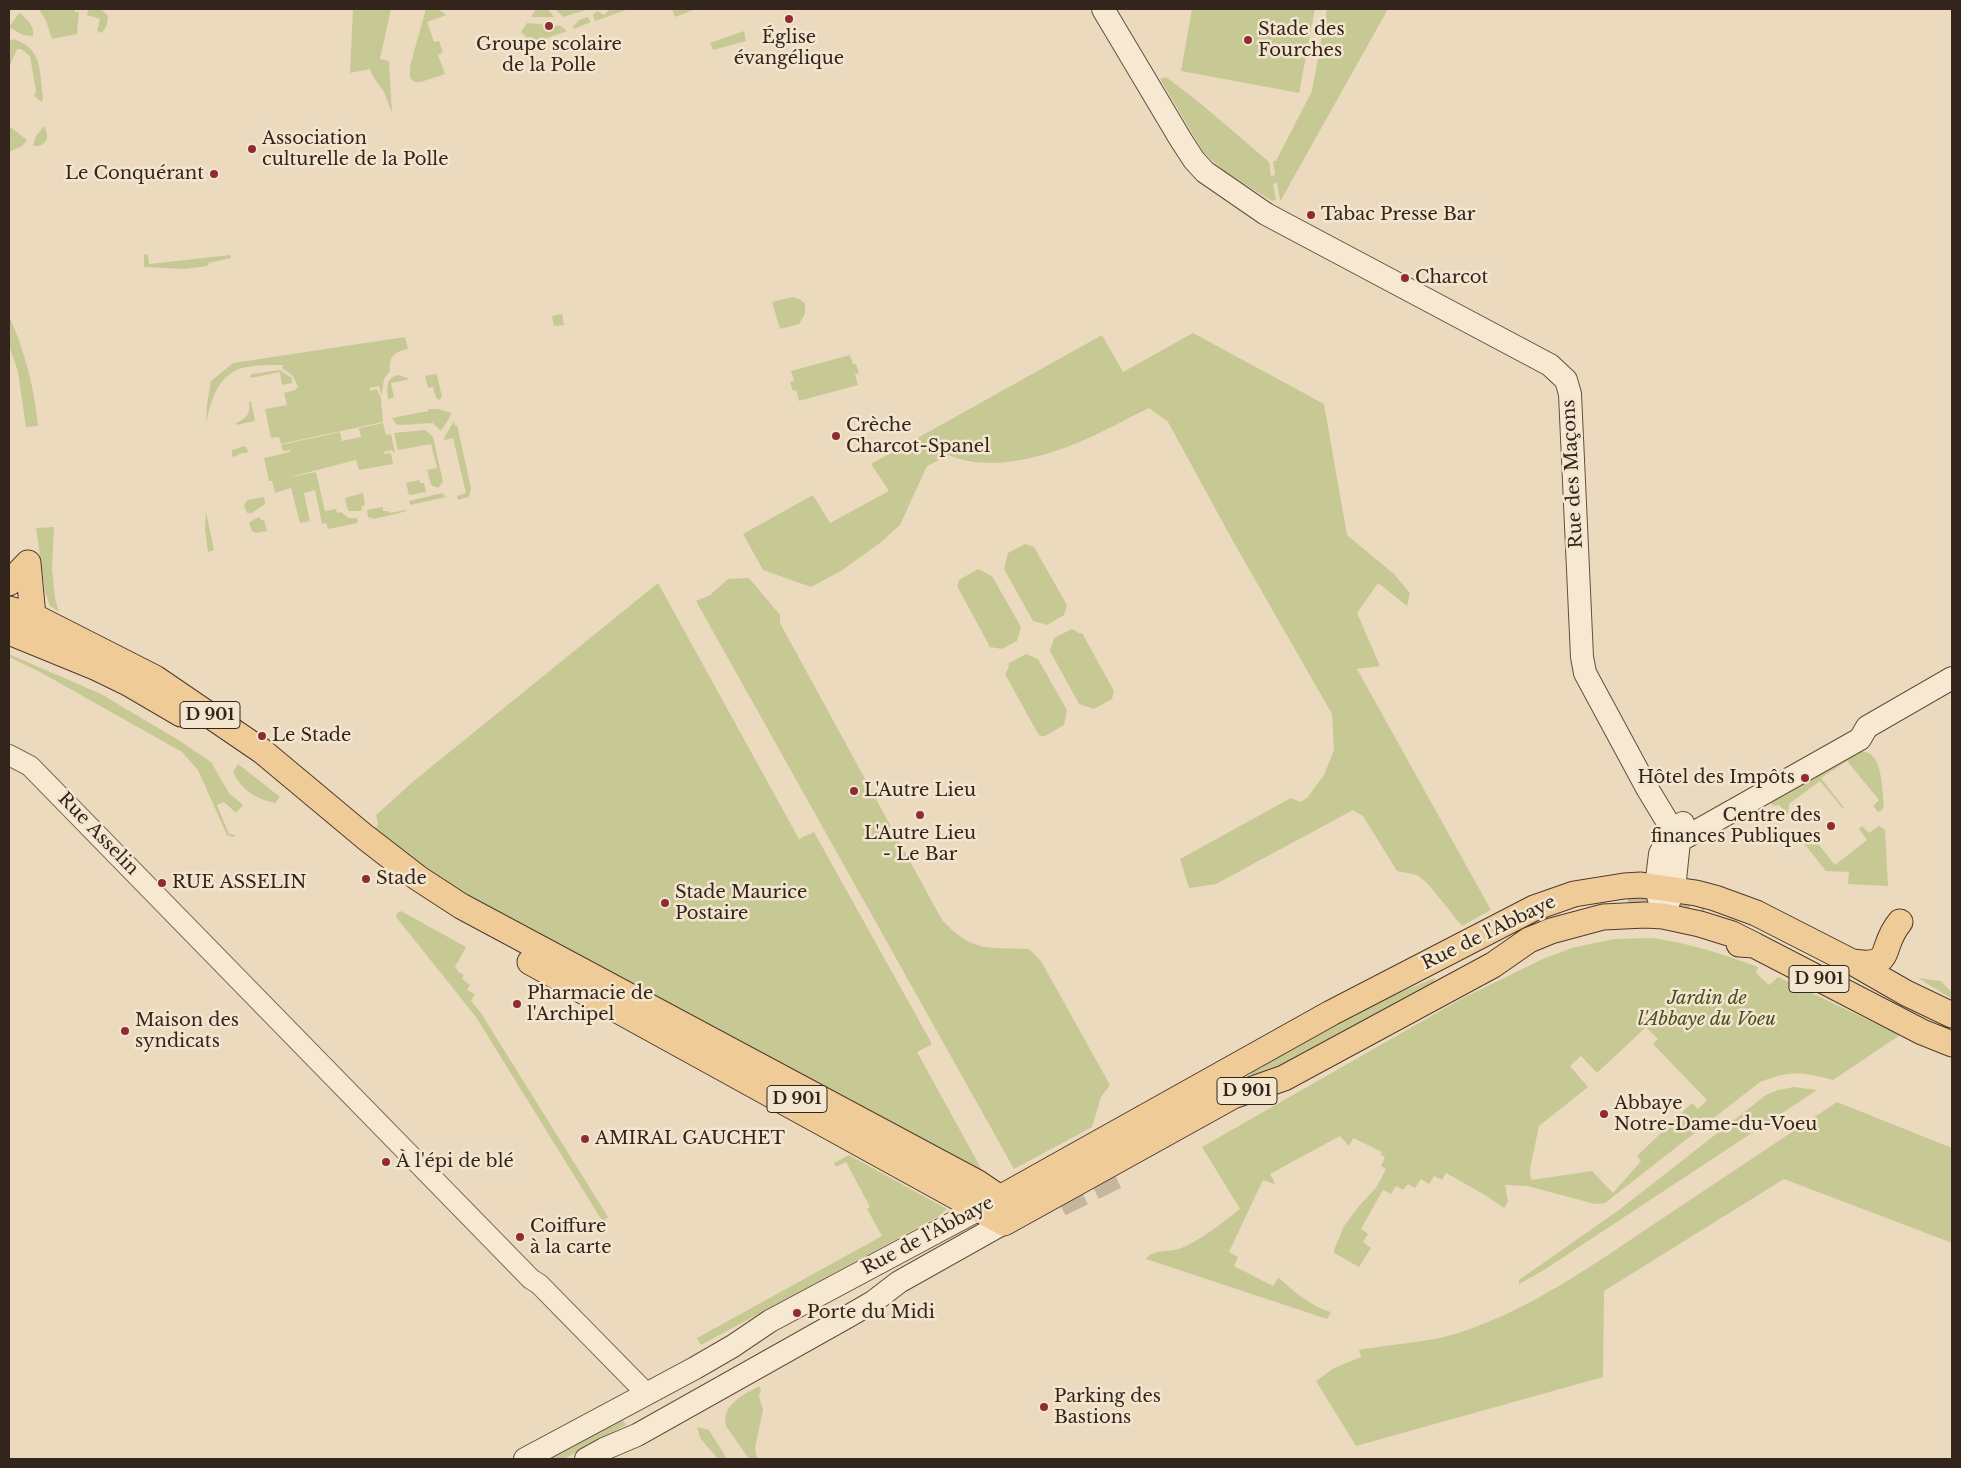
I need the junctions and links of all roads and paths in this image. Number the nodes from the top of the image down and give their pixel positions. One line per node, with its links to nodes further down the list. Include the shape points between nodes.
1 (1103, 9): 9 (main road, Rue des Maçons, via 1194,160 1216,180 1280,222 1550,365 1566,380 1570,394 1584,673)
2 (9, 582): 4 (main road, via 28,563)
3 (9, 609): 4 (main road, D 901)
4 (33, 616): 5 (main road, via 28,622); 25 (main road, D 901, via 155,678 232,730 270,757 348,824 418,878 461,906 969,1179)
5 (9, 622)
6 (9, 632): 19 (main road, D 901, via 97,668 185,716 280,786 373,866 427,905)
7 (1952, 678): 9 (main road, via 1867,727 1854,728)
8 (9, 755): 27 (street, Rue Asselin, via 30,766)
9 (1675, 835): 10 (main road)
10 (1665, 889): 14 (main road); 15 (main road, Rue de l'Abbaye / D 901, via 1696,893 1756,913); 17 (main road, Rue de l'Abbaye / D 901, via 1624,886 1574,894 1534,908)
11 (1628, 901): 17 (main road, Rue de l'Abbaye / D 901, via 1601,902 1562,912 1518,930 1445,969)
12 (1704, 910): 15 (main road, D 901)
13 (1900, 922): 16 (main road, via 1891,933 1884,957 1876,963)
14 (1671, 925): 21 (main road, D 901, via 1723,943 1754,945 1922,1032); 22 (main road, Rue de l'Abbaye / D 901, via 1641,915 1611,916 1569,925 1529,940 1493,965)
15 (1816, 952): 16 (main road, D 901); 20 (main road, D 901, via 1931,1020)
16 (1852, 962): 18 (main road, D 901)
17 (1331, 1014): 25 (main road, Rue de l'Abbaye / D 901)
18 (1952, 1015)
19 (631, 1018): 24 (main road, D 901, via 733,1064); 25 (main road, D 901)
20 (1952, 1026)
21 (1952, 1044)
22 (1284, 1078): 23 (main road, Rue de l'Abbaye / D 901, via 1239,1110); 26 (main road, Rue de l'Abbaye / D 901, via 1233,1096)
23 (1121, 1174)
24 (960, 1186)
25 (990, 1203): 26 (main road, D 901); 27 (main road, Rue de l'Abbaye, via 770,1321 733,1346)
26 (1004, 1223): 29 (main road, Rue de l'Abbaye, via 899,1282 852,1314 637,1435)
27 (647, 1394): 28 (main road, Rue de l'Abbaye)
28 (525, 1459)
29 (586, 1459)

